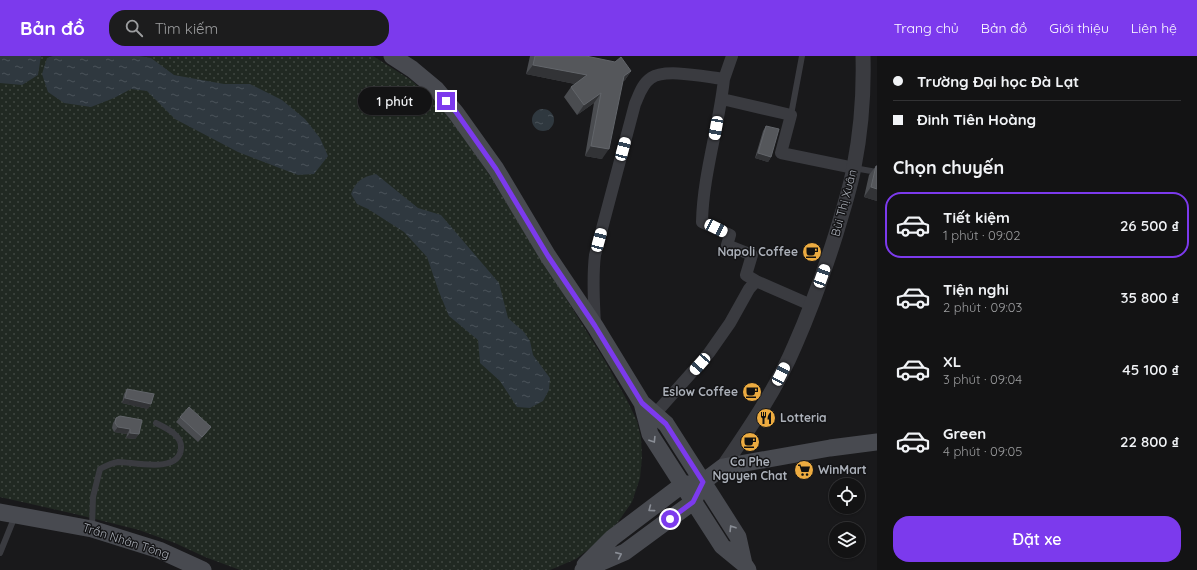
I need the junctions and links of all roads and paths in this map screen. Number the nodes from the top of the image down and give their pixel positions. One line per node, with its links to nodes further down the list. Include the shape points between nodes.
1 (392, 56): 12 (main road, via 436,89 456,112 496,169 548,256)
2 (732, 56): 5 (street)
3 (802, 56): 7 (lane)
4 (863, 56): 8 (street, Bùi Thị Xuân, via 863,101)
5 (724, 79): 6 (street); 12 (street, via 662,73 651,78 643,86 635,104 595,255 592,272)
6 (722, 99): 7 (street); 10 (street, via 703,203 702,222 730,235 727,245 752,255 746,275)
7 (791, 115): 8 (street, via 781,153)
8 (854, 168): 9 (lane); 11 (street, Bùi Thị Xuân)
9 (877, 172)
10 (756, 281): 11 (street); 14 (street, via 709,353)
11 (811, 305): 17 (street, Bùi Thị Xuân, via 781,374)
12 (595, 326): 13 (main road)
13 (642, 403): 14 (main road); 19 (main road, one-way to 19, via 650,434)
14 (655, 414): 18 (main road, via 666,424)
15 (156, 423): 22 (lane, via 178,438 182,446 180,454 170,463 141,465 116,462 100,469 93,497)
16 (877, 442): 17 (main road)
17 (723, 467): 18 (main road)
18 (703, 482): 19 (main road); 20 (main road); 24 (main road, one-way to 18, via 738,537)
19 (682, 485): 20 (main road); 26 (main road, one-way to 26, via 612,538)
20 (693, 502): 24 (main road, via 722,546); 27 (main road, one-way to 20, via 625,552)
21 (8, 513): 22 (main road, Trần Nhân Tông); 23 (lane)
22 (92, 528): 25 (main road, Trần Nhân Tông, via 159,550)
23 (0, 553)
24 (746, 567)
25 (203, 570)
26 (580, 570)
27 (583, 570)

